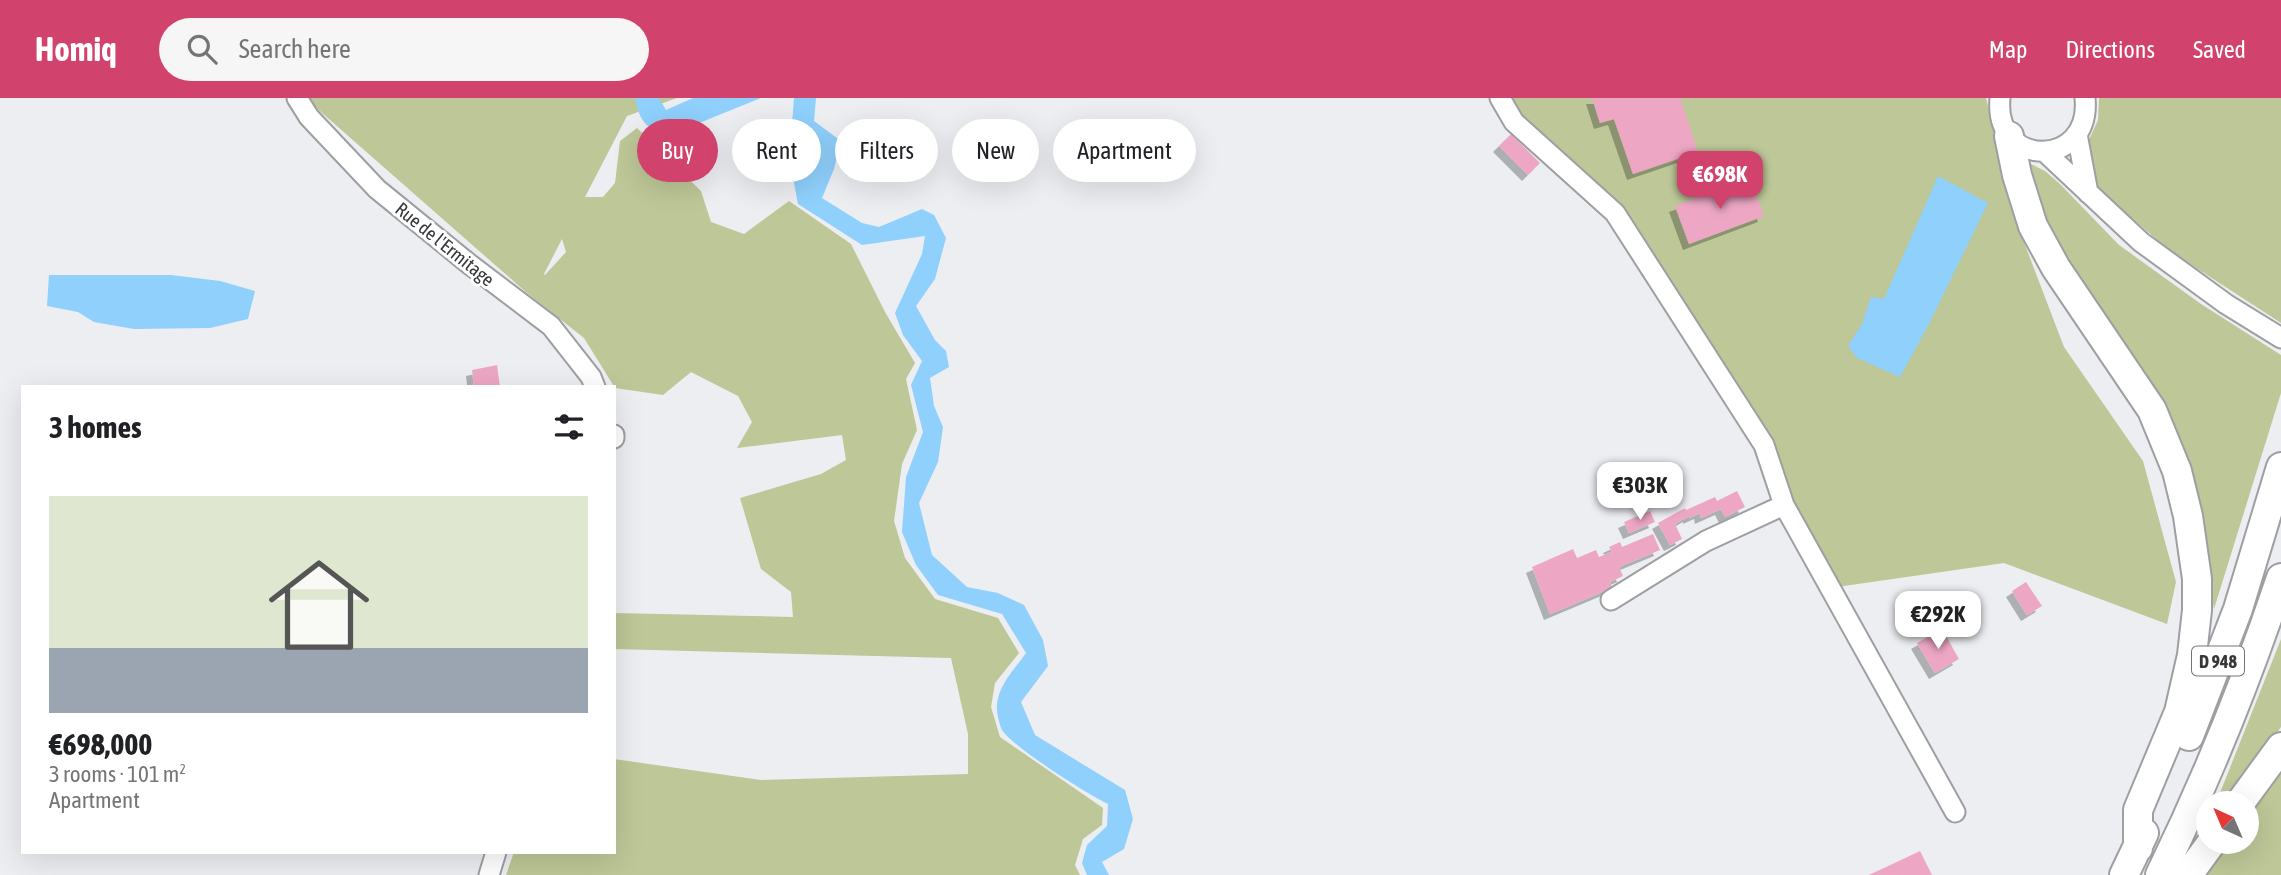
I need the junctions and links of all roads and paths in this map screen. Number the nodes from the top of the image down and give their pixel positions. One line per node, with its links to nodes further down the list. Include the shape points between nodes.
1 (297, 98): 10 (street, Rue de l'Ermitage, via 309,117 377,189 551,326)
2 (1500, 98): 12 (street, via 1514,122 1615,213 1763,445)
3 (2000, 98): 6 (street, via 2002,124)
4 (2085, 98): 5 (street, via 2086,111)
5 (2077, 134): 7 (street); 8 (street)
6 (2009, 136): 7 (street, via 2019,145); 18 (highway, via 2033,226 2152,410 2177,471 2188,516 2197,579 2194,643 2179,712 2138,810)
7 (2045, 152): 8 (street)
8 (2088, 193): 9 (street, via 2151,250)
9 (2279, 337)
10 (594, 385)
11 (2281, 467): 18 (highway, D 948, via 2213,676)
12 (1784, 505): 14 (street, via 1706,541); 17 (street)
13 (2281, 578): 23 (highway, D 948, via 2222,739)
14 (1611, 600)
15 (2281, 747): 16 (highway)
16 (2250, 791)
17 (1955, 812)
18 (2137, 848): 22 (highway, D 948)
19 (495, 854): 21 (street)
20 (2203, 854): 24 (highway)
21 (489, 875)
22 (2124, 875)
23 (2160, 875)
24 (2188, 875)

